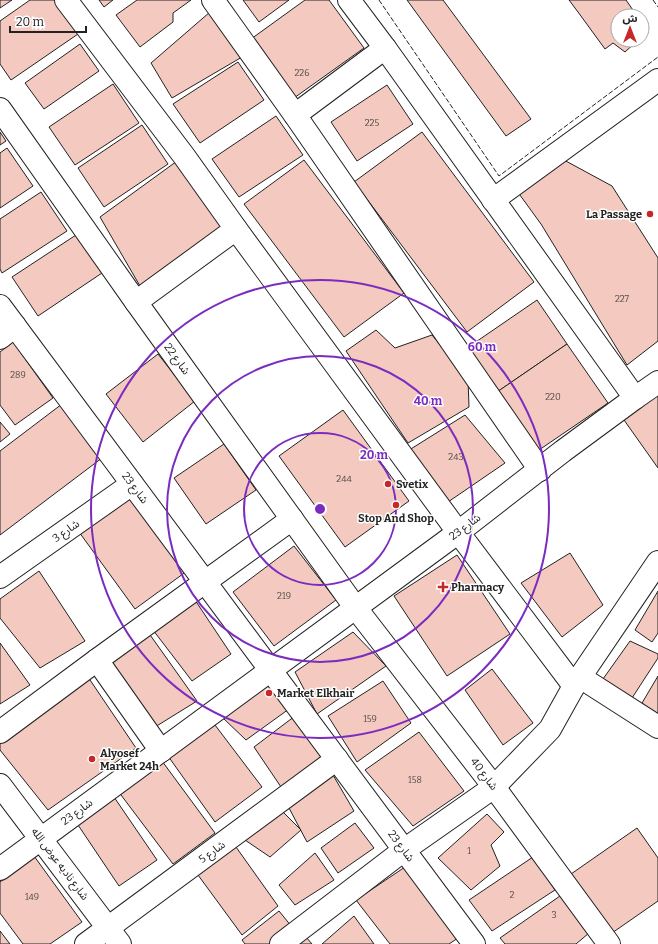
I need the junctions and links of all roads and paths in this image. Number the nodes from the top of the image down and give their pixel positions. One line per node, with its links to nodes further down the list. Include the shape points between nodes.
1 (66, 0): 9 (street)
2 (213, 0): 7 (street)
3 (349, 0): 4 (street)
4 (385, 48): 7 (street); 8 (street)
5 (658, 80): 8 (street)
6 (0, 109): 10 (street, شارع 22)
7 (295, 115): 15 (street)
8 (493, 200): 14 (street)
9 (236, 229): 10 (street); 18 (street)
10 (136, 302): 17 (street, شارع 22)
11 (0, 306): 12 (street, شارع 23)
12 (8, 332): 16 (street, شارع 23)
13 (658, 382): 14 (street, شارع 23)
14 (635, 398): 15 (street, شارع 23)
15 (540, 470): 18 (street, شارع 23)
16 (132, 484): 20 (street, شارع 3); 21 (street, شارع 23)
17 (292, 519): 21 (street); 22 (street, شارع 22)
18 (458, 532): 22 (street, شارع 23); 25 (street)
19 (658, 562): 25 (street)
20 (0, 577)
21 (205, 582): 23 (street); 24 (street, شارع 23)
22 (356, 608): 24 (street, شارع 23); 31 (street, شارع 40)
23 (97, 660): 27 (street); 28 (street)
24 (270, 670): 28 (street, شارع 23); 29 (street, شارع 23)
25 (577, 682): 26 (street); 31 (street, via 550,728)
26 (658, 727)
27 (0, 732)
28 (161, 750): 32 (street, شارع 23)
29 (337, 759): 33 (street, شارع 23); 35 (street, شارع 5)
30 (0, 785): 32 (street, شارع ناديه عوض الله)
31 (494, 787): 33 (street); 39 (street, شارع 40)
32 (41, 839): 34 (street, شارع 23); 35 (street, شارع ناديه عوض الله)
33 (404, 850): 36 (street, شارع 23); 38 (street)
34 (0, 869)
35 (114, 936): 37 (street, شارع 5)
36 (469, 942)
37 (86, 944)
38 (280, 944)
39 (609, 944)

